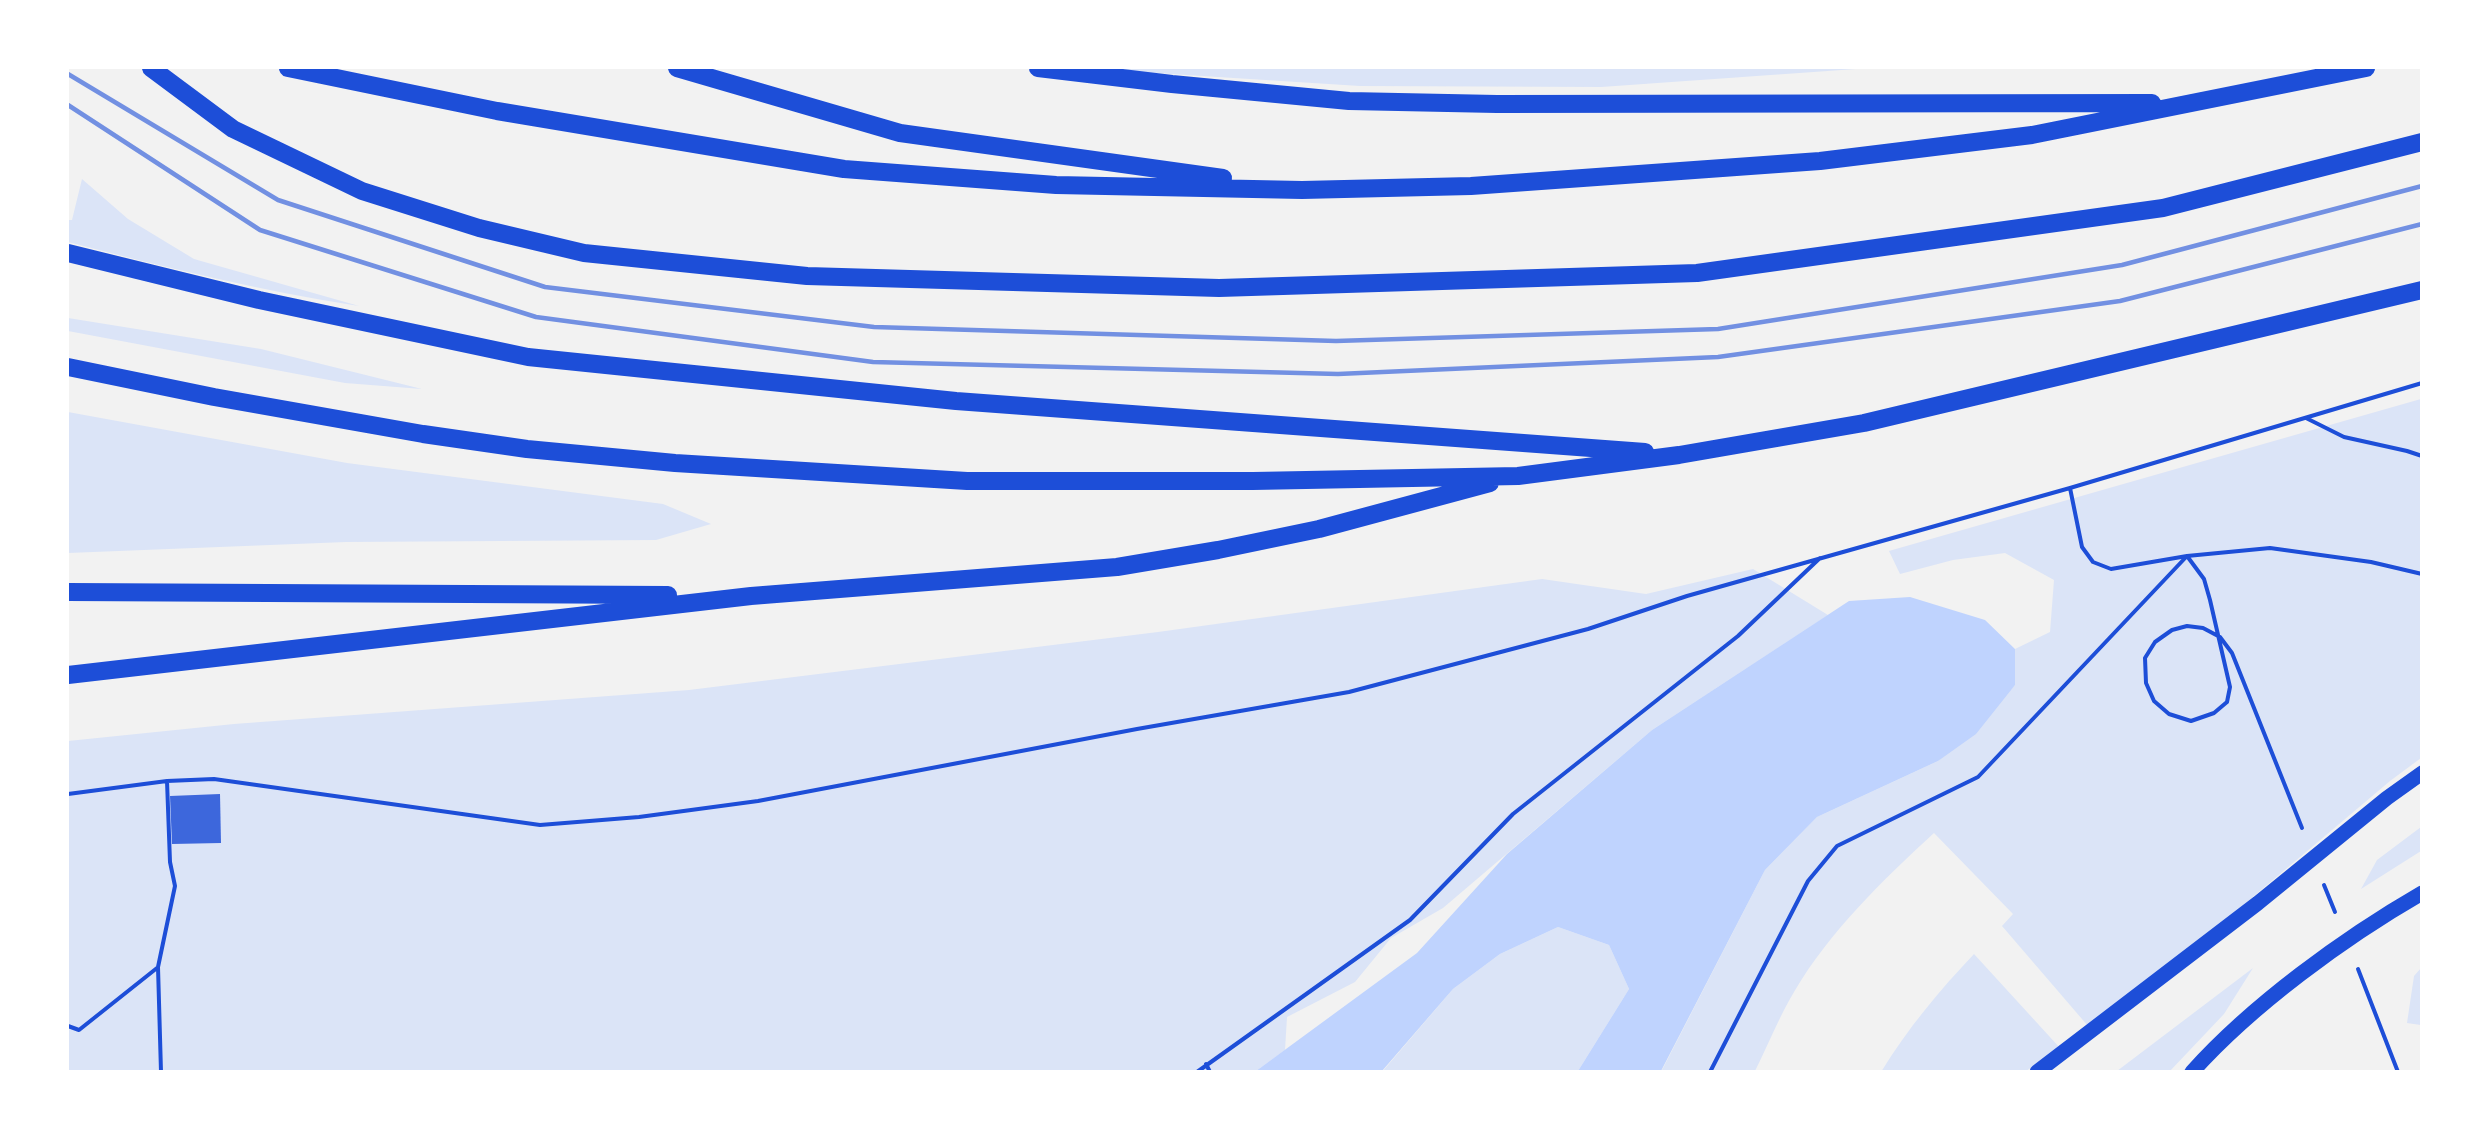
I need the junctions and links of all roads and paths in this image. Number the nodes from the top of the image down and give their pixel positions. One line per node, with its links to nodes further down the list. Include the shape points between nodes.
1 (151, 68): 7 (highway, via 233,129 362,191 479,228 584,253 807,276 1219,288 1696,273 2163,208)
2 (288, 68): 8 (highway, via 497,111 844,169 1056,185)
3 (677, 68): 8 (highway, via 900,133)
4 (1038, 68): 6 (highway, via 1348,101)
5 (2366, 68): 6 (highway)
6 (2192, 102): 8 (highway, via 2032,135 1820,161 1471,186)
7 (2421, 142)
8 (1302, 190)
9 (68, 254): 14 (highway, via 259,300 528,357 956,401)
10 (2421, 290): 14 (highway, via 1864,423)
11 (68, 367): 16 (highway, via 423,434 675,464 967,481)
12 (2421, 383): 13 (path)
13 (2305, 418): 15 (path, via 2344,437); 17 (path)
14 (1679, 455): 16 (highway)
15 (2421, 456)
16 (1518, 476): 22 (highway, via 1319,529 1117,567)
17 (2070, 488): 18 (path, via 2082,547 2093,562 2111,569); 19 (path)
18 (2187, 556): 20 (path, via 2270,548 2371,562); 24 (path, via 2204,579 2230,687 2227,702 2214,713 2191,722 2169,714 2154,701 2146,683 2145,658 2155,642 2172,630 2187,626 2203,628 2220,637 2232,653); 35 (path, via 1978,777 1836,846 1808,881)
19 (1820, 557): 26 (path, via 1588,628 1348,692 758,801 639,818 540,825 214,779); 31 (path, via 1738,636 1513,814 1410,920)
20 (2421, 574)
21 (68, 592): 22 (highway)
22 (751, 596): 23 (highway)
23 (68, 675)
24 (2249, 694)
25 (2421, 773): 36 (main road, via 2259,903)
26 (167, 781): 27 (path); 29 (path, via 170,861 175,886)
27 (68, 794)
28 (2421, 894): 37 (main road, via 2320,960 2255,1012)
29 (158, 967): 30 (path, via 79,1030); 32 (path)
30 (68, 1026)
31 (1206, 1064): 33 (path); 34 (path)
32 (161, 1071)
33 (1197, 1071)
34 (1210, 1071)
35 (1710, 1071)
36 (2037, 1071)
37 (2192, 1071)

